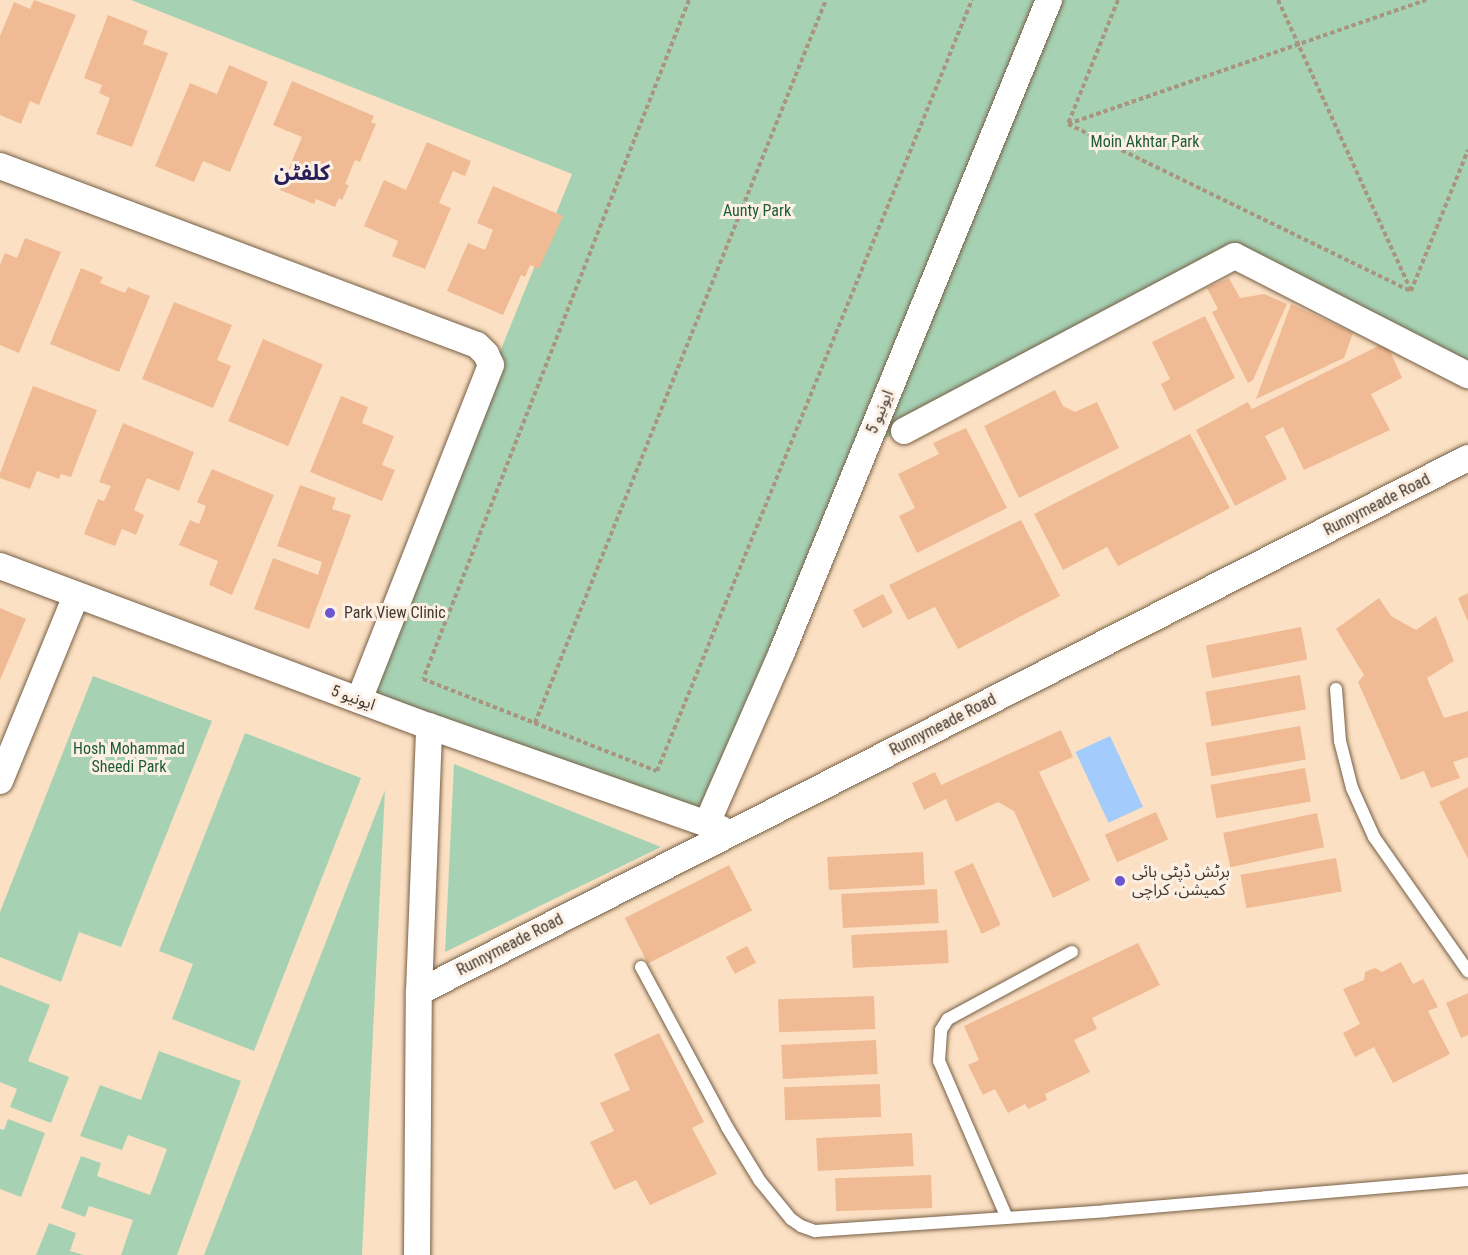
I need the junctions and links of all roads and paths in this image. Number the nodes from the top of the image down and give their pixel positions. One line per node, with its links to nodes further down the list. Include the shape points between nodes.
1 (689, 0): 20 (path, via 423,679)
2 (826, 0): 20 (path)
3 (972, 0): 20 (path, via 657,771)
4 (1049, 0): 23 (street, ایونیو 5, via 782,652)
5 (1118, 0): 9 (path)
6 (1278, 0): 8 (path)
7 (1426, 0): 8 (path)
8 (1298, 45): 9 (path); 12 (path)
9 (1068, 124): 12 (path)
10 (1468, 150): 12 (path)
11 (0, 165): 19 (street, via 477,345 486,354 491,365)
12 (1411, 291)
13 (1468, 375): 14 (street, via 1235,256)
14 (904, 431)
15 (1468, 458): 24 (street, Runnymeade Road)
16 (0, 566): 17 (street, ایونیو 5)
17 (76, 596): 19 (street, ایونیو 5); 22 (street)
18 (1336, 688): 27 (lane, via 1342,750 1352,788 1374,837)
19 (359, 700): 21 (street, ایونیو 5)
20 (535, 723)
21 (429, 726): 23 (street, ایونیو 5); 28 (street)
22 (0, 781)
23 (707, 823): 24 (street, ایونیو 5)
24 (732, 832): 28 (street, Runnymeade Road)
25 (1072, 952): 30 (lane, via 948,1019 940,1030 939,1061)
26 (641, 967): 30 (lane, via 754,1172 791,1220 801,1227 815,1231)
27 (1468, 970)
28 (419, 992): 31 (street)
29 (1468, 1180): 30 (lane)
30 (1007, 1218)
31 (417, 1255)

